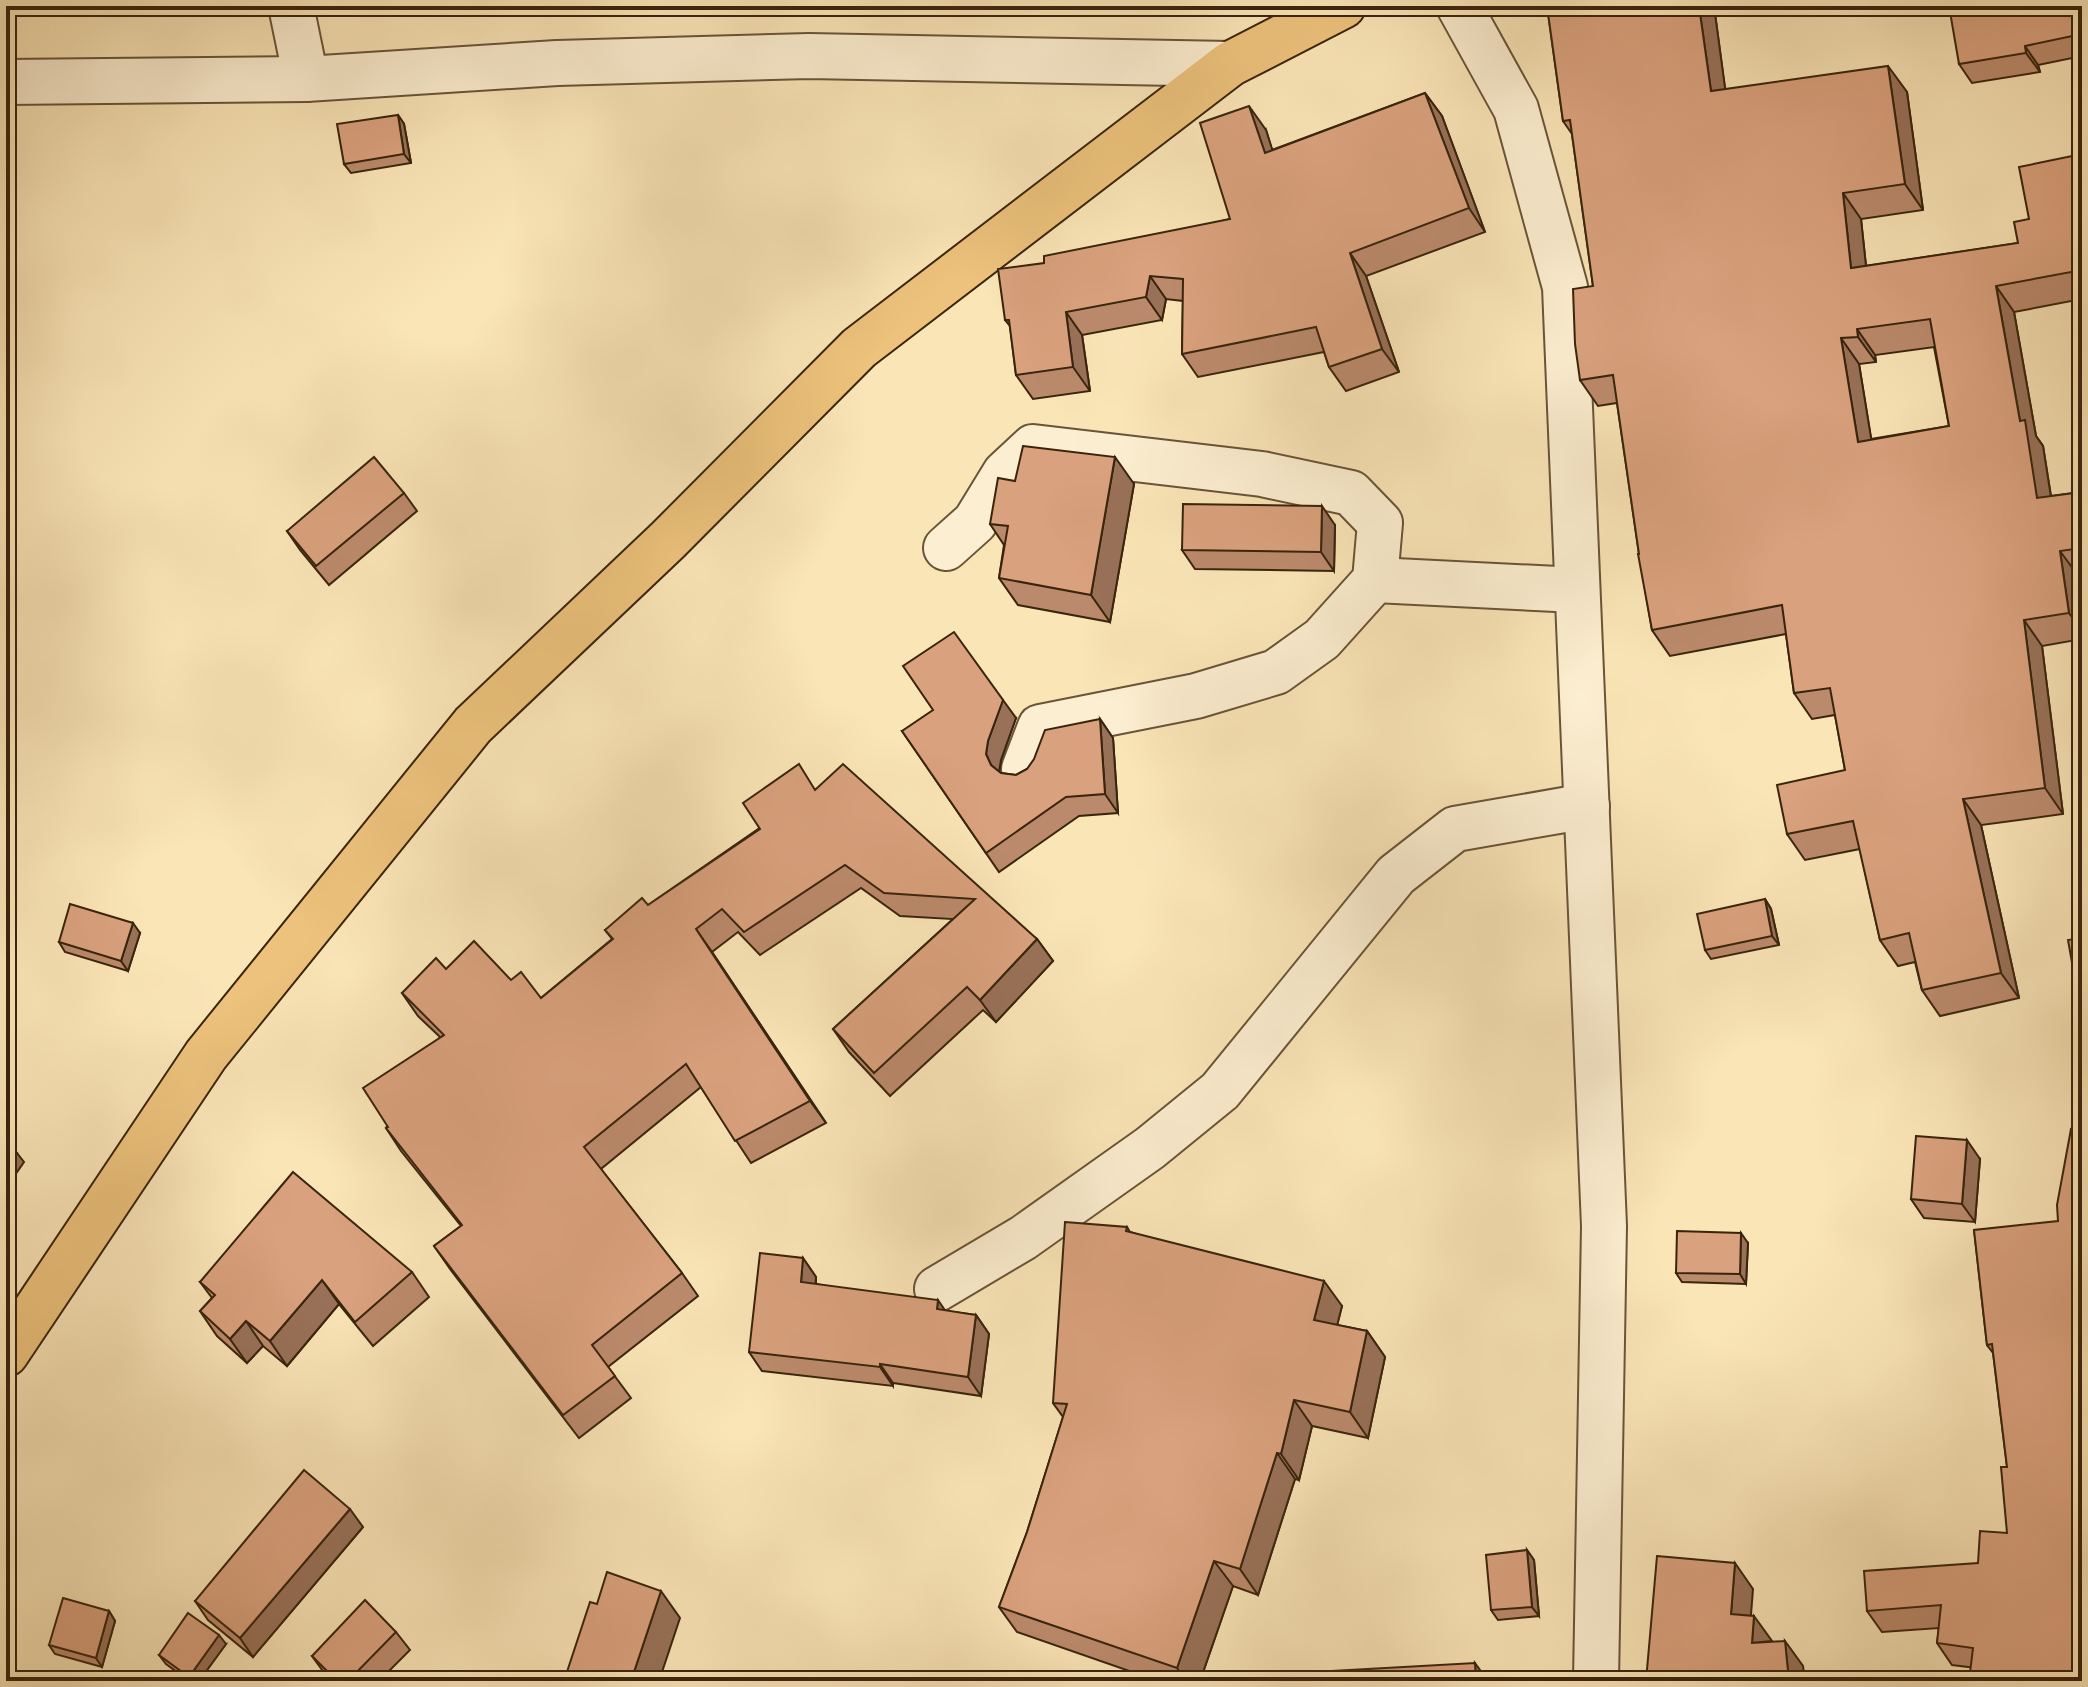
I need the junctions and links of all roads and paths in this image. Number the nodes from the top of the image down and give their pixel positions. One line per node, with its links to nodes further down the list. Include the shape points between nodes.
1 (291, 6): 5 (street)
2 (1343, 6): 4 (main road)
3 (1459, 6): 9 (street, via 1516,109 1565,287)
4 (1230, 64): 5 (street, via 809,56 557,63); 13 (main road, via 859,348 473,725 206,1055)
5 (306, 79): 6 (street)
6 (6, 82)
7 (946, 548): 8 (street, via 975,522 1005,473 1033,447 1262,474 1351,493 1380,523)
8 (1375, 580): 9 (street); 10 (street, via 1322,639 1276,672 1196,696 1040,727)
9 (1577, 590): 11 (street)
10 (1024, 769)
11 (1587, 806): 12 (street, via 1455,829 1396,875 1220,1091 1023,1238); 14 (street, via 1604,1226)
12 (937, 1289)
13 (6, 1354)
14 (1596, 1681)

